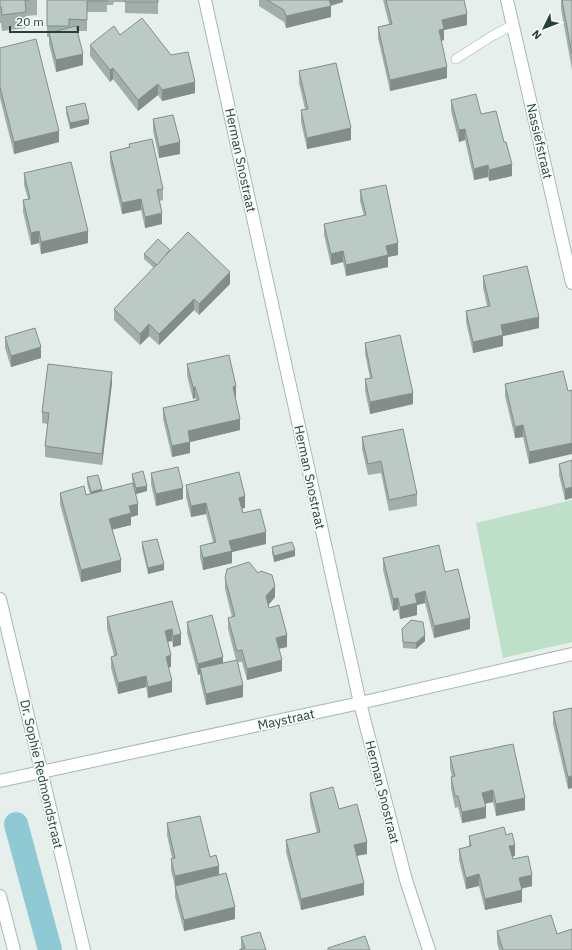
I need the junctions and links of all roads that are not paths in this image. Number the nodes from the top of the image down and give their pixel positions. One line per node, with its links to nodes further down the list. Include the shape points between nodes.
1 (205, 0): 8 (street, Herman Snostraat)
2 (507, 0): 3 (street, Nassiefstraat)
3 (513, 25): 4 (lane); 5 (street, Nassiefstraat)
4 (456, 59)
5 (572, 283)
6 (0, 599): 9 (street, Dr. Sophie Redmondstraat)
7 (572, 654): 8 (street, Maystraat)
8 (360, 703): 9 (street, Maystraat); 14 (street, Herman Snostraat, via 406,880)
9 (41, 772): 10 (street, Maystraat); 13 (street, Dr. Sophie Redmondstraat)
10 (0, 781)
11 (0, 896): 12 (street)
12 (14, 950)
13 (84, 950)
14 (429, 950)

